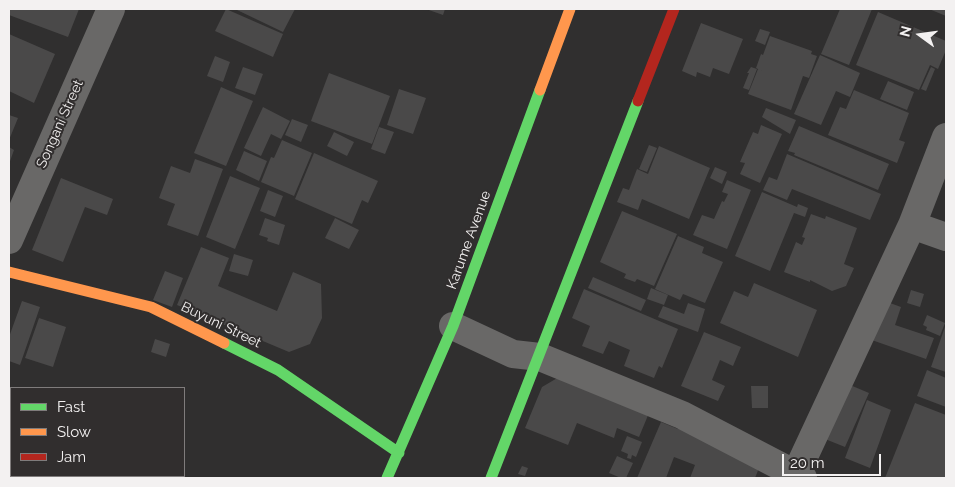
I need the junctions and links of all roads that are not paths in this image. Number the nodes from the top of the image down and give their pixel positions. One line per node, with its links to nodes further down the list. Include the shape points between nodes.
1 (111, 9): 7 (street, Songani Street)
2 (570, 9): 9 (street, Karume Avenue)
3 (674, 9): 10 (street)
4 (946, 137): 5 (street)
5 (912, 225): 6 (street); 12 (street)
6 (946, 237)
7 (9, 240)
8 (9, 272): 11 (street, Buyuni Street, via 151,307 278,370)
9 (453, 326): 10 (street); 11 (street, Karume Avenue)
10 (527, 356): 12 (street, via 682,415); 14 (street)
11 (398, 453): 13 (street, Karume Avenue)
12 (797, 477)
13 (387, 478)
14 (491, 478)

